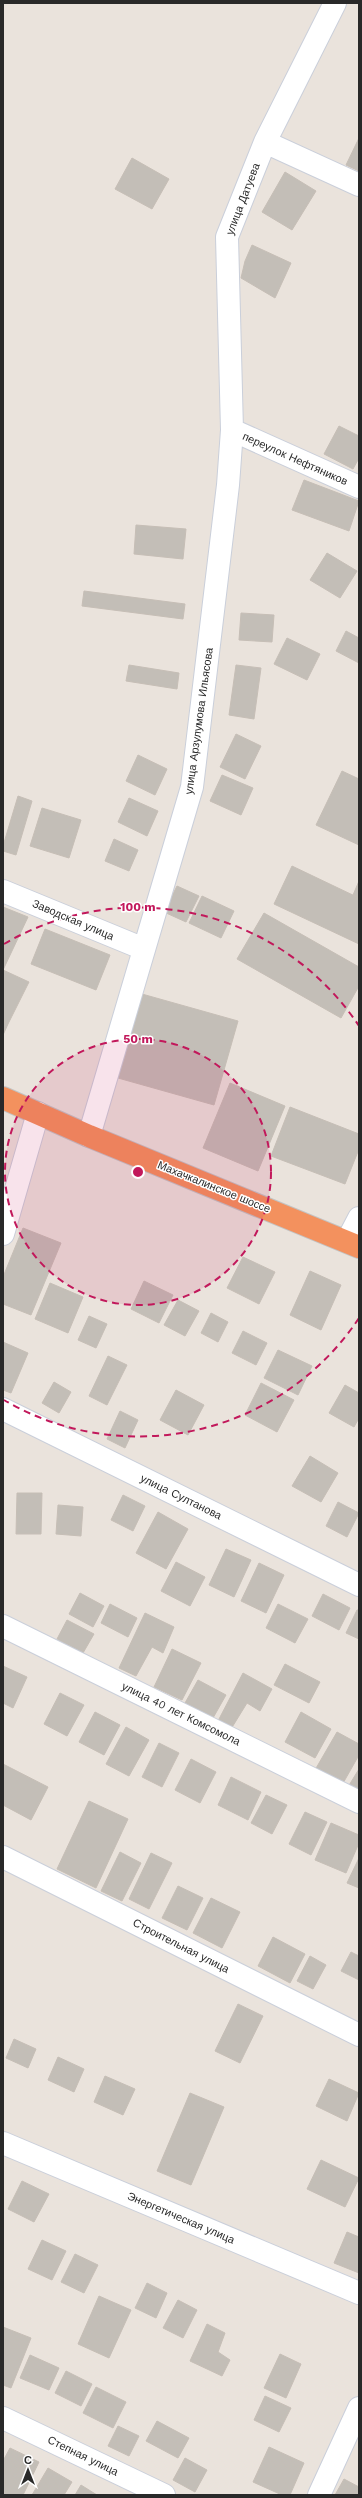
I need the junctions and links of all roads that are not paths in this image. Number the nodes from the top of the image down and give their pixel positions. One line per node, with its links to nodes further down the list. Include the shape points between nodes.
1 (335, 3): 2 (street, улица Датуева)
2 (265, 142): 3 (street); 4 (street, улица Датуева, via 227,237)
3 (359, 185)
4 (232, 430): 5 (street, улица Датуева); 6 (street, переулок Нефтяников)
5 (228, 485): 8 (street, улица Арзулумова Ильясова, via 192,787)
6 (359, 487)
7 (3, 891): 8 (street, Заводская улица)
8 (144, 949): 11 (street, улица Арзулумова Ильясова)
9 (3, 1098): 10 (highway, Махачкалинское шоссе)
10 (38, 1113): 11 (highway, Махачкалинское шоссе); 13 (street)
11 (89, 1136): 14 (highway, Махачкалинское шоссе)
12 (359, 1218): 14 (street)
13 (3, 1234)
14 (353, 1244)
15 (3, 1409): 16 (street, улица Султанова)
16 (359, 1586)
17 (3, 1626): 18 (street, улица 40 лет Комсомола)
18 (359, 1802)
19 (3, 1857): 20 (street, Строительная улица)
20 (359, 2035)
21 (3, 2143): 22 (street, Энергетическая улица)
22 (359, 2293)
23 (359, 2408): 26 (street)
24 (3, 2418): 25 (street, Степная улица)
25 (164, 2495)
26 (319, 2495)

